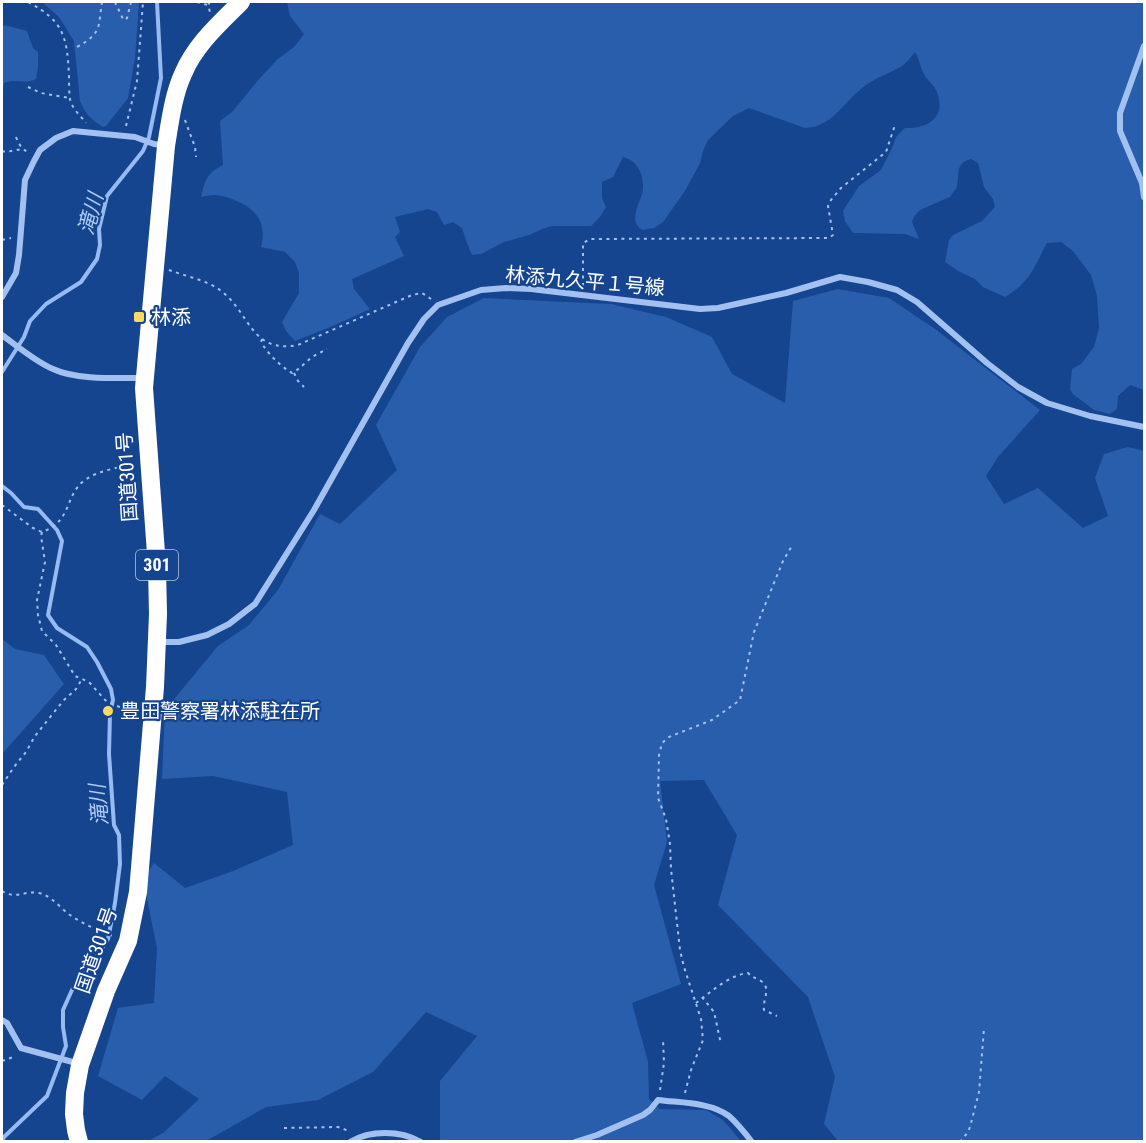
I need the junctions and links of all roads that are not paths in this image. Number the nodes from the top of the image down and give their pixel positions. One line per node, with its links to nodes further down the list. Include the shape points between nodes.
1 (241, 2): 3 (highway, 国道301号 / 301, via 191,58)
2 (1144, 46): 4 (street, via 1120,113 1119,131 1142,183)
3 (159, 144): 5 (street, via 135,137 73,131 40,150 25,180 16,273); 7 (highway, 国道301号 / 301)
4 (1144, 197)
5 (2, 297)
6 (4, 337): 7 (street, via 62,372)
7 (146, 379): 9 (highway, 国道301号 / 301, via 157,567)
8 (1144, 427): 9 (street, 林添九久平１号線, via 1090,416 1047,402 1018,387 917,302 897,290 868,282 840,277 786,293 700,309 531,289 481,290 438,304 424,319 255,604 207,635 179,642)
9 (156, 642): 11 (highway, 国道301号 / 301, via 138,892 128,941)
10 (2, 1020): 11 (street, via 21,1048)
11 (80, 1065): 12 (highway, 国道301号 / 301, via 74,1114)
12 (79, 1142)
13 (350, 1142): 14 (street, via 360,1136 385,1133 410,1136)
14 (421, 1142)
15 (575, 1142): 16 (street, via 643,1115 658,1100 719,1110)
16 (752, 1142)

